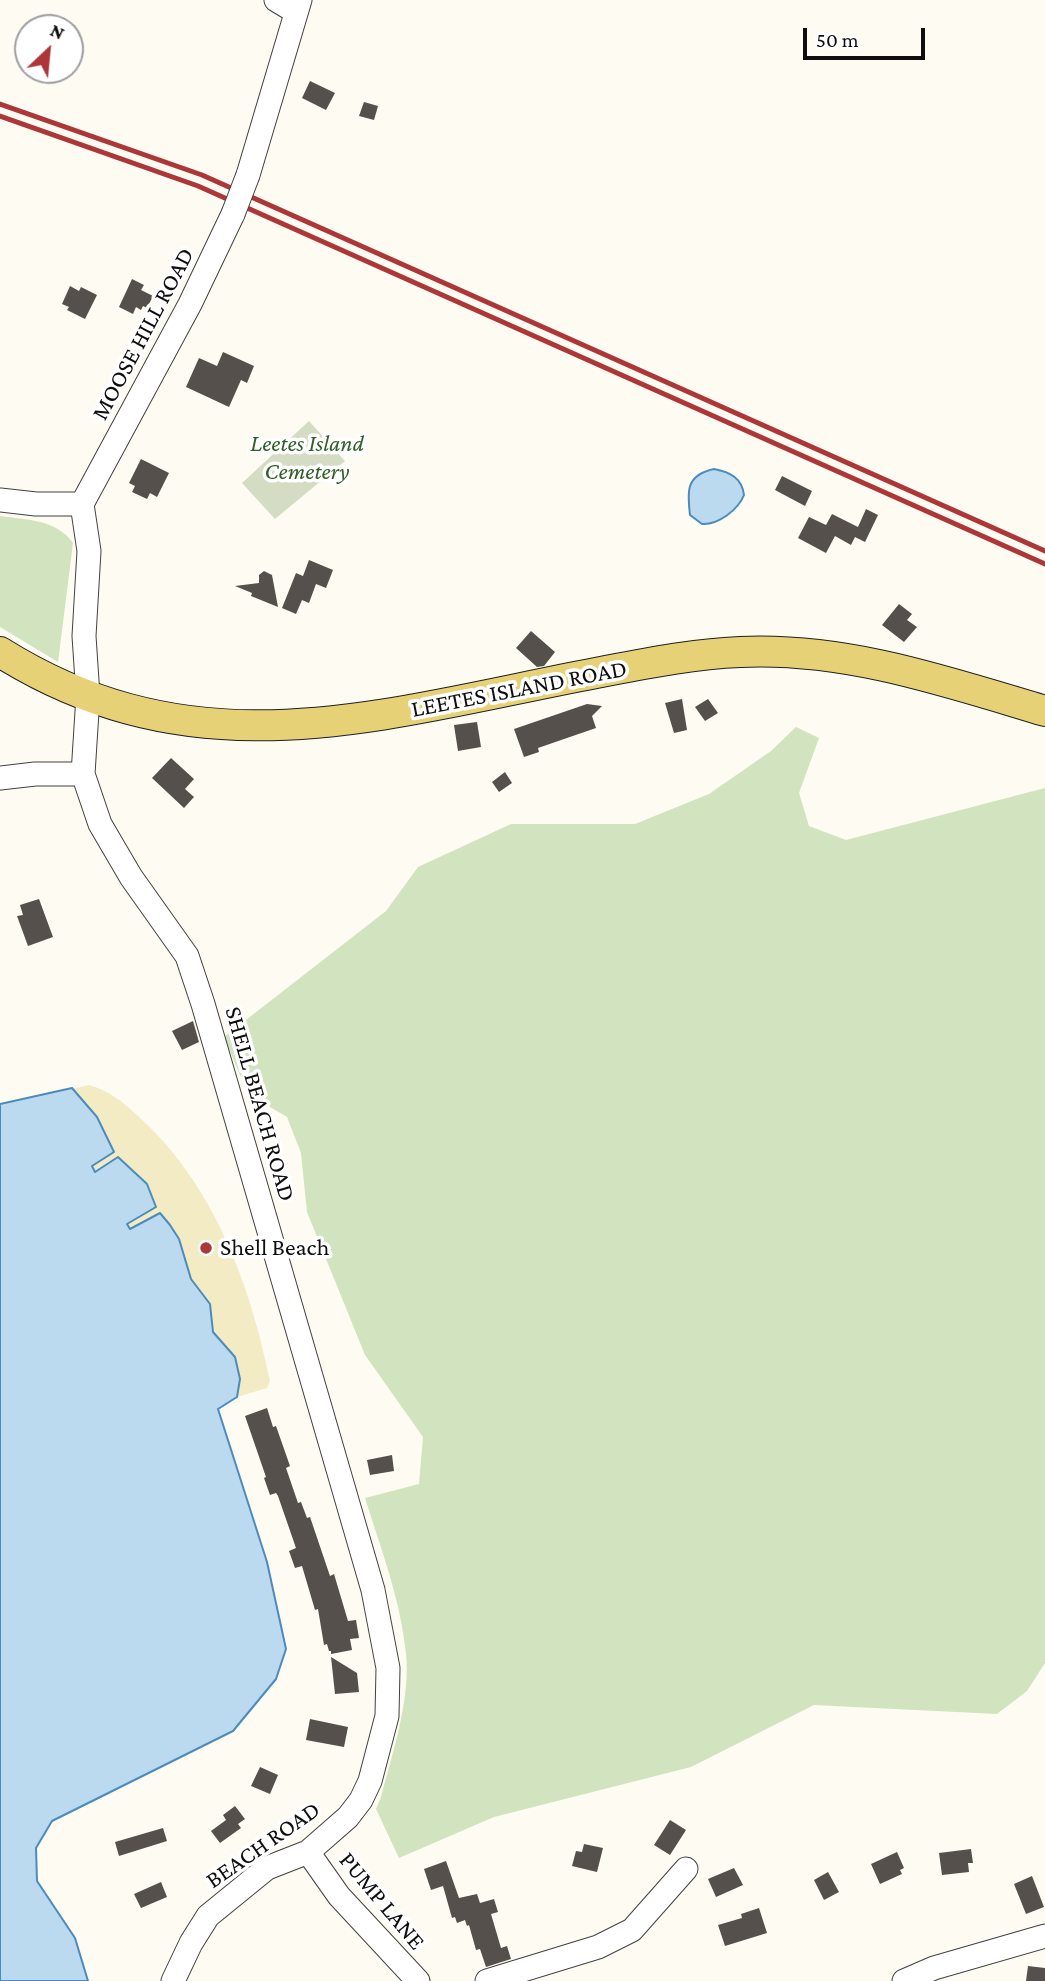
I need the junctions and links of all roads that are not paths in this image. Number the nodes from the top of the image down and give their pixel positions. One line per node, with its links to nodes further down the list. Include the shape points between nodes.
1 (276, 0): 2 (street)
2 (298, 6): 4 (street, MOOSE HILL ROAD, bridge, via 233,214)
3 (0, 500): 4 (street)
4 (82, 504): 6 (street, via 89,551 84,636)
5 (0, 652): 6 (main road, LEETES ISLAND ROAD)
6 (88, 696): 7 (main road, LEETES ISLAND ROAD, via 194,722 319,724 366,719 677,658 779,651 861,660); 8 (street, SHELL BEACH ROAD)
7 (1045, 710)
8 (83, 774): 9 (street); 10 (street, SHELL BEACH ROAD, via 100,824 187,956 373,1590)
9 (0, 778)
10 (388, 1668): 11 (street, BEACH ROAD, via 387,1716 370,1781 348,1817)
11 (309, 1852): 14 (street, PUMP LANE, via 339,1896); 15 (street, BEACH ROAD, via 267,1868 208,1916)
12 (686, 1869): 16 (street, via 632,1930 598,1947)
13 (1045, 1936): 17 (street)
14 (411, 1978)
15 (173, 1981)
16 (487, 1981)
17 (904, 1981)

